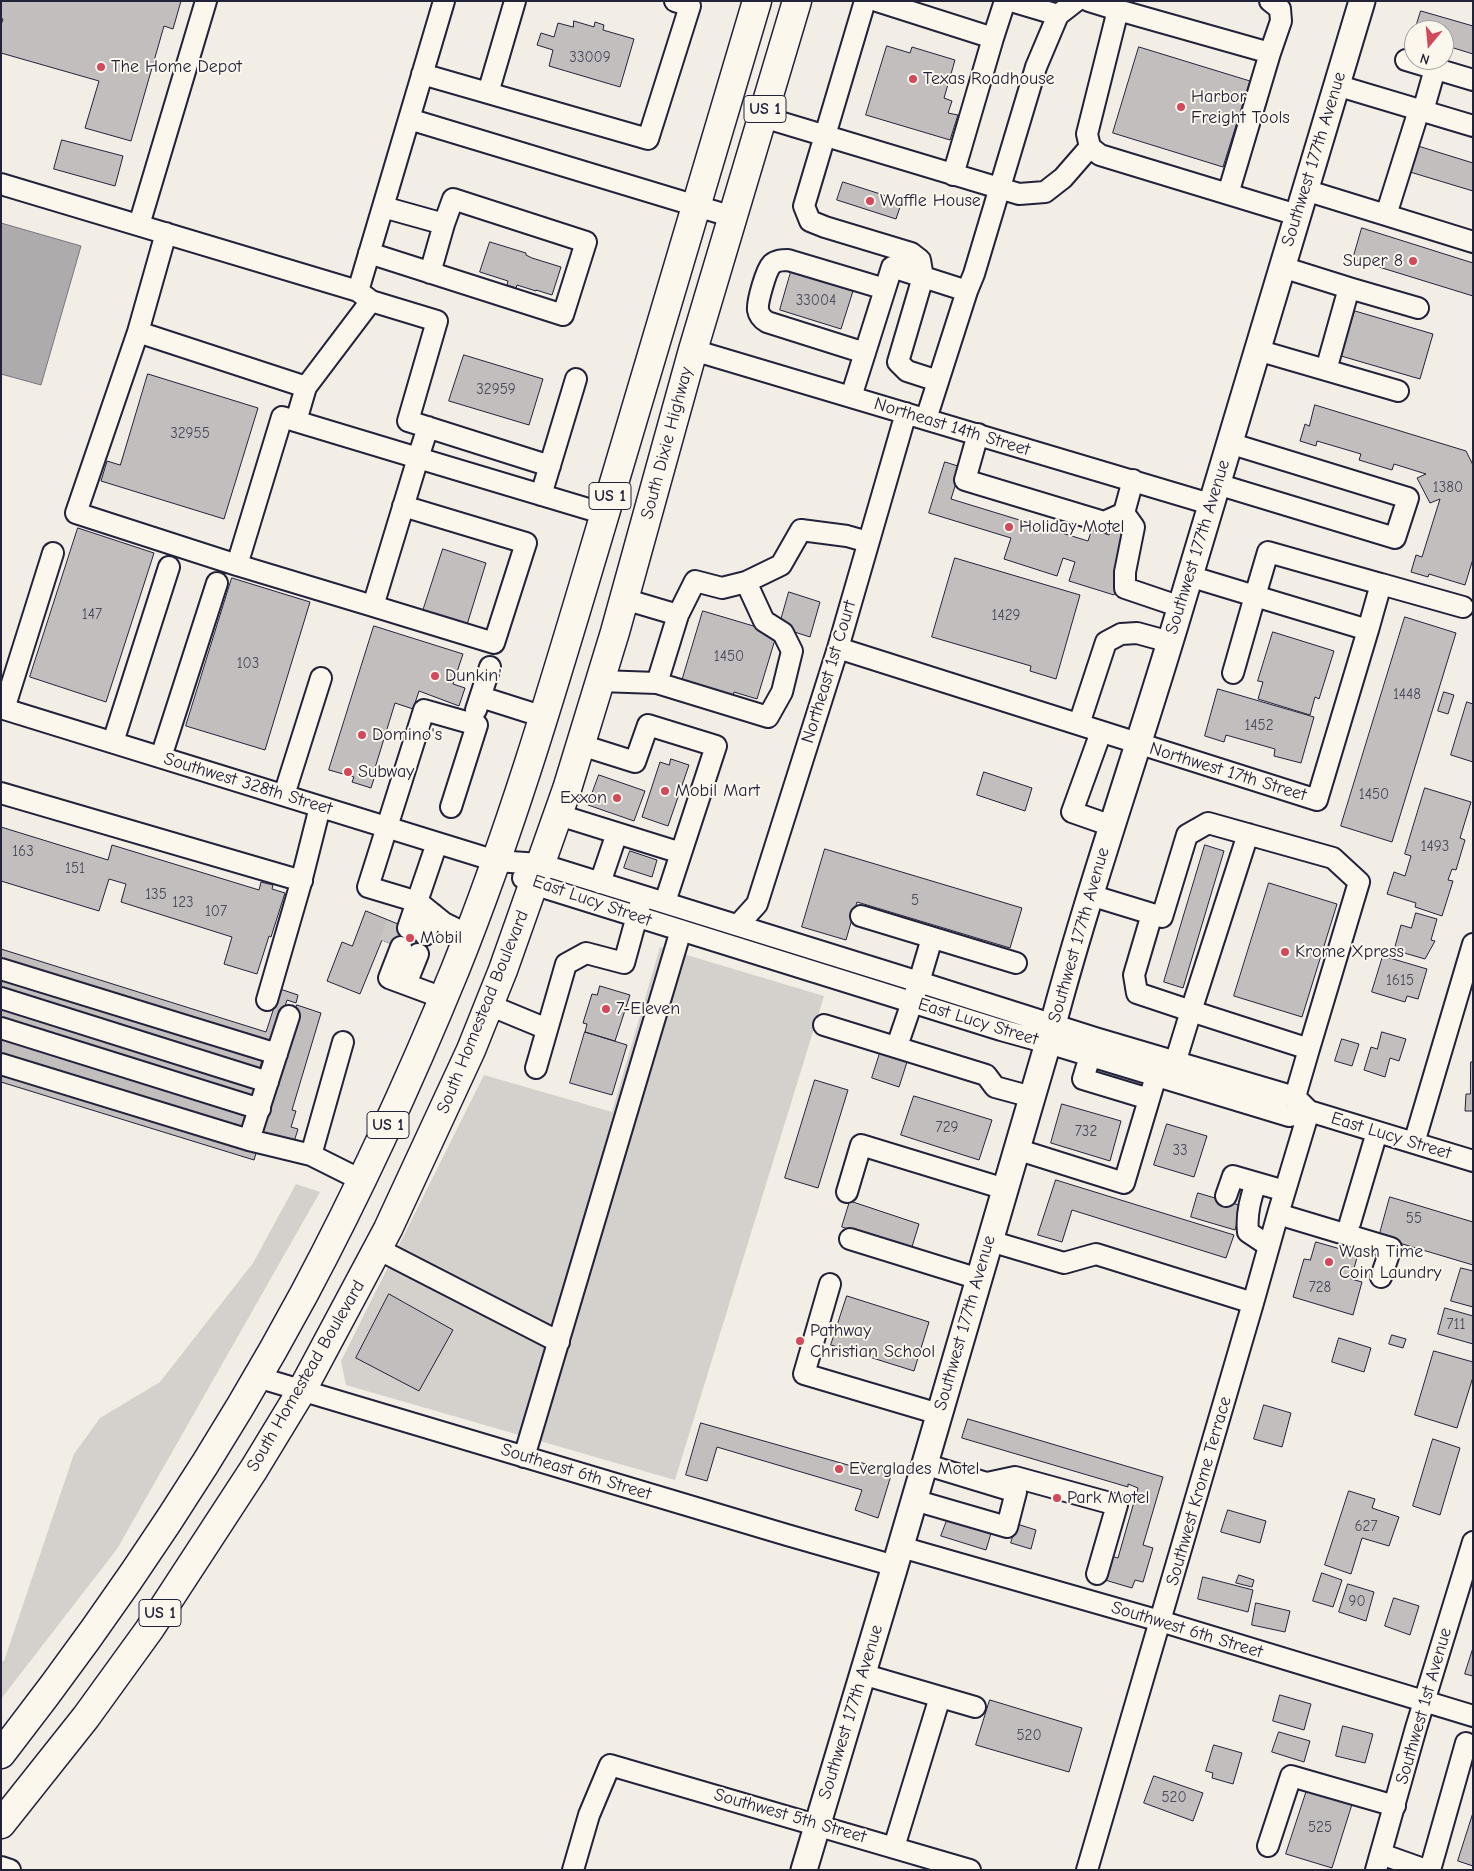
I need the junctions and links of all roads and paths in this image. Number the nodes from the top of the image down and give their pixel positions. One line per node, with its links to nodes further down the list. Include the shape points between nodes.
1 (206, 1): 42 (street)
2 (444, 1): 21 (street)
3 (515, 1): 24 (street)
4 (675, 1): 24 (street, via 690,6 648,139)
5 (757, 1): 37 (highway, US 1)
6 (797, 1): 26 (highway, South Dixie Highway / US 1)
7 (865, 1): 29 (street)
8 (877, 1): 17 (street)
9 (1004, 1): 17 (street)
10 (1011, 1): 16 (street)
11 (1076, 1): 16 (street)
12 (1089, 1): 15 (street)
13 (1270, 1): 18 (street, via 1280,9 1281,21)
14 (1362, 1): 23 (main road, Southwest 177th Avenue)
15 (1118, 10): 18 (street); 30 (street, via 1087,134)
16 (1058, 15): 33 (street, via 1036,67)
17 (993, 38): 31 (street)
18 (1270, 53): 35 (street)
19 (1435, 70): 25 (street)
20 (1438, 70): 22 (street)
21 (422, 74): 24 (street); 27 (street)
22 (1473, 80)
23 (1336, 85): 25 (street); 34 (main road, Southwest 177th Avenue)
24 (488, 92)
25 (1421, 110): 28 (street); 39 (street)
26 (763, 117): 29 (street); 40 (highway, South Dixie Highway / US 1)
27 (409, 119): 36 (street); 37 (street)
28 (1473, 126)
29 (824, 136): 31 (street); 48 (street, via 804,206 810,221 911,252 920,260)
30 (1090, 147): 33 (street, via 1063,178 1045,192 1019,194); 35 (street, via 1100,155)
31 (953, 175): 33 (street)
32 (1, 184): 42 (street)
33 (1000, 190): 51 (street)
34 (1305, 190): 38 (main road, Southwest 177th Avenue); 39 (street)
35 (1228, 194): 38 (street)
36 (383, 206): 41 (street); 45 (street)
37 (696, 206): 40 (street); 77 (highway, US 1)
38 (1297, 214): 46 (main road, Southwest 177th Avenue)
39 (1386, 215): 44 (street)
40 (733, 217): 55 (highway, South Dixie Highway / US 1)
41 (444, 224): 47 (street); 47 (street, via 453,199 586,242 564,315)
42 (139, 225): 43 (street)
43 (166, 233): 52 (street); 54 (street)
44 (1473, 242)
45 (369, 253): 47 (street); 52 (street)
46 (1282, 267): 49 (street); 56 (main road, Southwest 177th Avenue)
47 (430, 273)
48 (923, 277): 50 (street, via 892,267); 51 (street); 60 (street, via 898,362 907,371)
49 (1349, 288): 53 (street); 58 (street)
50 (885, 289): 57 (street); 57 (street, via 788,260 772,264 768,271 758,304 761,318)
51 (967, 291): 60 (street)
52 (365, 296): 61 (street); 67 (street, via 437,321 408,421)
53 (1418, 308)
54 (138, 332): 61 (street); 80 (street, via 76,513)
55 (693, 350): 63 (street, Northeast 14th Street); 87 (highway, South Dixie Highway / US 1)
56 (1257, 350): 58 (street); 69 (main road, Southwest 177th Avenue)
57 (865, 353): 63 (street)
58 (1326, 370): 62 (street)
59 (576, 379): 71 (street)
60 (938, 381): 65 (street)
61 (306, 387): 66 (street)
62 (1398, 391)
63 (851, 397): 64 (street, Northeast 14th Street)
64 (906, 413): 65 (street, Northeast 14th Street); 78 (street, Northeast 1st Court)
65 (926, 419): 68 (street, Northeast 14th Street)
66 (296, 421): 70 (street); 80 (street, via 282,417)
67 (428, 427): 70 (street); 71 (street)
68 (978, 434): 72 (street, Northeast 14th Street); 76 (street, via 965,480 1104,522)
69 (1229, 443): 73 (main road, Southwest 177th Avenue); 73 (street, Northeast 14th Street, via 1408,498 1396,538)
70 (418, 458): 74 (street); 75 (street)
71 (550, 466): 74 (street)
72 (1133, 480): 73 (street, Northeast 14th Street); 76 (street)
73 (1214, 494): 82 (main road, Southwest 177th Avenue)
74 (541, 495): 77 (street)
75 (403, 506): 88 (street); 88 (street, via 526,543 494,643)
76 (1124, 513): 89 (street, via 1134,527 1125,588)
77 (604, 514): 102 (highway, US 1)
78 (868, 542): 83 (street, via 801,530 781,566); 94 (street, Northeast 1st Court)
79 (52, 553): 101 (street)
80 (237, 565): 88 (street)
81 (169, 567): 106 (street)
82 (1190, 576): 86 (street); 89 (main road, Southwest 177th Avenue)
83 (746, 582): 91 (street, via 722,588 695,581); 99 (street, via 764,621 783,633 792,651 782,692 768,717)
84 (217, 583): 109 (street)
85 (1381, 584): 86 (street, via 1268,552); 90 (street); 92 (street)
86 (1255, 596): 92 (street); 96 (street)
87 (624, 599): 91 (street); 98 (highway, South Dixie Highway / US 1)
88 (373, 606)
89 (1181, 607): 93 (main road, Southwest 177th Avenue)
90 (1463, 608)
91 (678, 615): 99 (street)
92 (1368, 630): 107 (street, Northwest 17th Street, via 1317,800)
93 (1170, 642): 104 (street, via 1137,633 1121,634 1106,642); 107 (main road, Southwest 177th Avenue)
94 (838, 648): 104 (street, Northwest 17th Street); 132 (street, Northeast 1st Court, via 757,904)
95 (490, 667): 100 (street)
96 (1233, 673)
97 (322, 678): 111 (street)
98 (600, 681): 99 (street); 108 (highway, South Dixie Highway / US 1)
99 (657, 683)
100 (481, 697): 102 (street); 103 (street)
101 (3, 708): 106 (street, Southwest 328th Street)
102 (544, 717): 121 (highway, US 1)
103 (472, 724): 113 (street, via 476,725); 116 (street, via 424,710)
104 (1079, 724): 105 (street, Northwest 17th Street)
105 (1101, 732): 107 (street, Northwest 17th Street); 115 (street, via 1072,812)
106 (113, 742): 109 (street, Southwest 328th Street)
107 (1139, 744): 115 (main road, Southwest 177th Avenue)
108 (581, 745): 114 (highway, South Dixie Highway / US 1); 120 (street, via 635,762 648,725 716,746)
109 (161, 757): 111 (street, Southwest 328th Street)
110 (1, 792): 123 (street)
111 (284, 796): 112 (street, Southwest 328th Street)
112 (320, 807): 116 (street, Southwest 328th Street); 123 (street)
113 (451, 807)
114 (559, 815): 117 (street); 122 (highway, South Dixie Highway / US 1)
115 (1112, 826): 125 (main road, Southwest 177th Avenue)
116 (386, 827): 119 (street, Southwest 328th Street); 128 (street, via 368,887)
117 (617, 833): 120 (street); 124 (street)
118 (1248, 834): 129 (street, via 1208,823 1187,835 1162,917); 150 (street); 158 (street, Southwest Krome Terrace, via 1333,858 1358,882)
119 (437, 843): 121 (street, Southwest 328th Street); 128 (street)
120 (681, 853): 127 (street)
121 (496, 861): 122 (street, East Lucy Street); 135 (highway, US 1)
122 (537, 874): 124 (street, East Lucy Street); 131 (street, East Lucy Street); 149 (highway, South Homestead Boulevard / US 1)
123 (302, 881): 147 (street)
124 (600, 883): 126 (street, East Lucy Street)
125 (1090, 895): 129 (street); 155 (main road, Southwest 177th Avenue)
126 (643, 896): 127 (street, East Lucy Street); 131 (street)
127 (665, 902): 132 (street, East Lucy Street)
128 (419, 905): 128 (street, via 410,929); 135 (street)
129 (1152, 914): 150 (street, via 1134,975 1137,993)
130 (861, 916): 136 (street)
131 (637, 917): 133 (street, East Lucy Street); 154 (street, via 624,963 586,953 566,964)
132 (738, 925): 134 (street, East Lucy Street)
133 (681, 930): 140 (street, East Lucy Street); 192 (street)
134 (759, 932): 139 (street, East Lucy Street); 140 (street)
135 (468, 935): 146 (highway, US 1)
136 (932, 938): 141 (street); 144 (street)
137 (1473, 944): 172 (street)
138 (402, 948): 146 (street, via 398,981)
139 (824, 952): 143 (street); 144 (street, East Lucy Street)
140 (753, 953): 143 (street, East Lucy Street)
141 (1016, 963)
142 (1, 969): 159 (street)
143 (819, 973): 148 (street, East Lucy Street)
144 (920, 982): 148 (street); 155 (street, East Lucy Street)
145 (1, 998): 165 (street)
146 (443, 998): 176 (highway, US 1)
147 (266, 1000)
148 (913, 1003): 155 (street, East Lucy Street, via 1001,1030); 157 (street)
149 (489, 1005): 154 (street); 187 (highway, South Homestead Boulevard / US 1, via 431,1139)
150 (1191, 1011): 158 (street); 161 (street)
151 (289, 1016): 159 (street)
152 (824, 1025): 157 (street)
153 (1, 1028): 169 (street)
154 (547, 1029): 163 (street)
155 (1050, 1034): 160 (street, East Lucy Street); 161 (street, East Lucy Street); 166 (main road, Southwest 177th Avenue)
156 (343, 1042): 174 (street)
157 (898, 1046): 166 (street, via 986,1075 995,1087)
158 (1309, 1050): 168 (street, Southwest Krome Terrace)
159 (277, 1054): 165 (street)
160 (1090, 1056): 164 (street, East Lucy Street); 167 (street, via 1083,1079)
161 (1175, 1063): 168 (street, East Lucy Street)
162 (1, 1064): 171 (street)
163 (536, 1068)
164 (1156, 1076): 167 (street); 168 (street, East Lucy Street, via 1289,1116)
165 (268, 1082): 169 (street)
166 (1032, 1098): 173 (main road, Southwest 177th Avenue)
167 (1149, 1099): 173 (street, via 1124,1183)
168 (1302, 1104): 170 (street, East Lucy Street); 179 (street, Southwest Krome Terrace)
169 (260, 1109): 171 (street)
170 (1377, 1132): 172 (street, East Lucy Street); 183 (street)
171 (250, 1140): 174 (street)
172 (1414, 1143): 175 (street, East Lucy Street)
173 (1016, 1149): 178 (main road, Southwest 177th Avenue)
174 (310, 1155): 176 (street)
175 (1473, 1161)
176 (361, 1180): 193 (highway, US 1, via 304,1294)
177 (1256, 1183): 179 (street); 181 (street, via 1232,1176); 186 (street, via 1250,1201 1248,1232)
178 (1005, 1189): 180 (street, via 861,1145); 185 (main road, Southwest 177th Avenue)
179 (1285, 1191): 182 (street, Southwest Krome Terrace)
180 (847, 1192)
181 (1226, 1196)
182 (1278, 1214): 186 (street, Southwest Krome Terrace); 188 (street, via 1391,1248)
183 (1350, 1223)
184 (850, 1239): 189 (street)
185 (990, 1241): 189 (main road, Southwest 177th Avenue); 191 (street, via 1064,1263 1096,1254)
186 (1269, 1246): 191 (street, Southwest Krome Terrace)
187 (378, 1249): 192 (street); 194 (highway, South Homestead Boulevard / US 1)
188 (1381, 1277)
189 (979, 1279): 195 (main road, Southwest 177th Avenue)
190 (830, 1284): 195 (street, via 804,1374)
191 (1253, 1304): 204 (street, Southwest Krome Terrace)
192 (559, 1342): 196 (street)
193 (257, 1377): 194 (street, Southeast 6th Street); 211 (highway, US 1, via 205,1464 126,1584)
194 (302, 1390): 196 (street, Southeast 6th Street); 213 (highway, South Homestead Boulevard / US 1, via 149,1630 86,1717)
195 (939, 1414): 197 (main road, Southwest 177th Avenue)
196 (524, 1457): 201 (street, Southeast 6th Street)
197 (924, 1464): 198 (street); 199 (main road, Southwest 177th Avenue)
198 (987, 1483): 199 (street, via 1016,1492 1006,1527); 202 (street, via 1015,1477 1117,1506)
199 (914, 1500): 201 (main road, Southwest 177th Avenue)
200 (1472, 1545): 203 (street, Southwest 1st Avenue)
201 (898, 1556): 204 (street, Southwest 6th Street); 205 (main road, Southwest 177th Avenue)
202 (1097, 1574)
203 (1466, 1590): 207 (street, Southwest 1st Avenue)
204 (1160, 1621): 207 (street, Southwest 6th Street); 224 (street, Southwest Krome Terrace)
205 (862, 1674): 206 (street); 214 (main road, Southwest 177th Avenue)
206 (940, 1697): 208 (street); 215 (street)
207 (1424, 1701): 209 (street, Southwest 6th Street); 212 (street, Southwest 1st Avenue)
208 (975, 1707)
209 (1473, 1716)
210 (1466, 1743): 225 (street)
211 (1, 1754)
212 (1395, 1806): 216 (street, via 1291,1776); 217 (street, Southwest 1st Avenue)
213 (1, 1824)
214 (817, 1824): 215 (street, Southwest 5th Street); 221 (street, Southwest 5th Street, via 610,1765 589,1815); 222 (main road, Southwest 177th Avenue)
215 (894, 1846): 218 (street, Southwest 5th Street)
216 (1268, 1846)
217 (1378, 1862): 225 (street)
218 (928, 1863): 223 (street, Southwest 5th Street)
219 (1, 1867): 220 (street)
220 (10, 1870)
221 (573, 1870)
222 (804, 1870)
223 (970, 1870)
224 (1087, 1870)
225 (1428, 1870)

